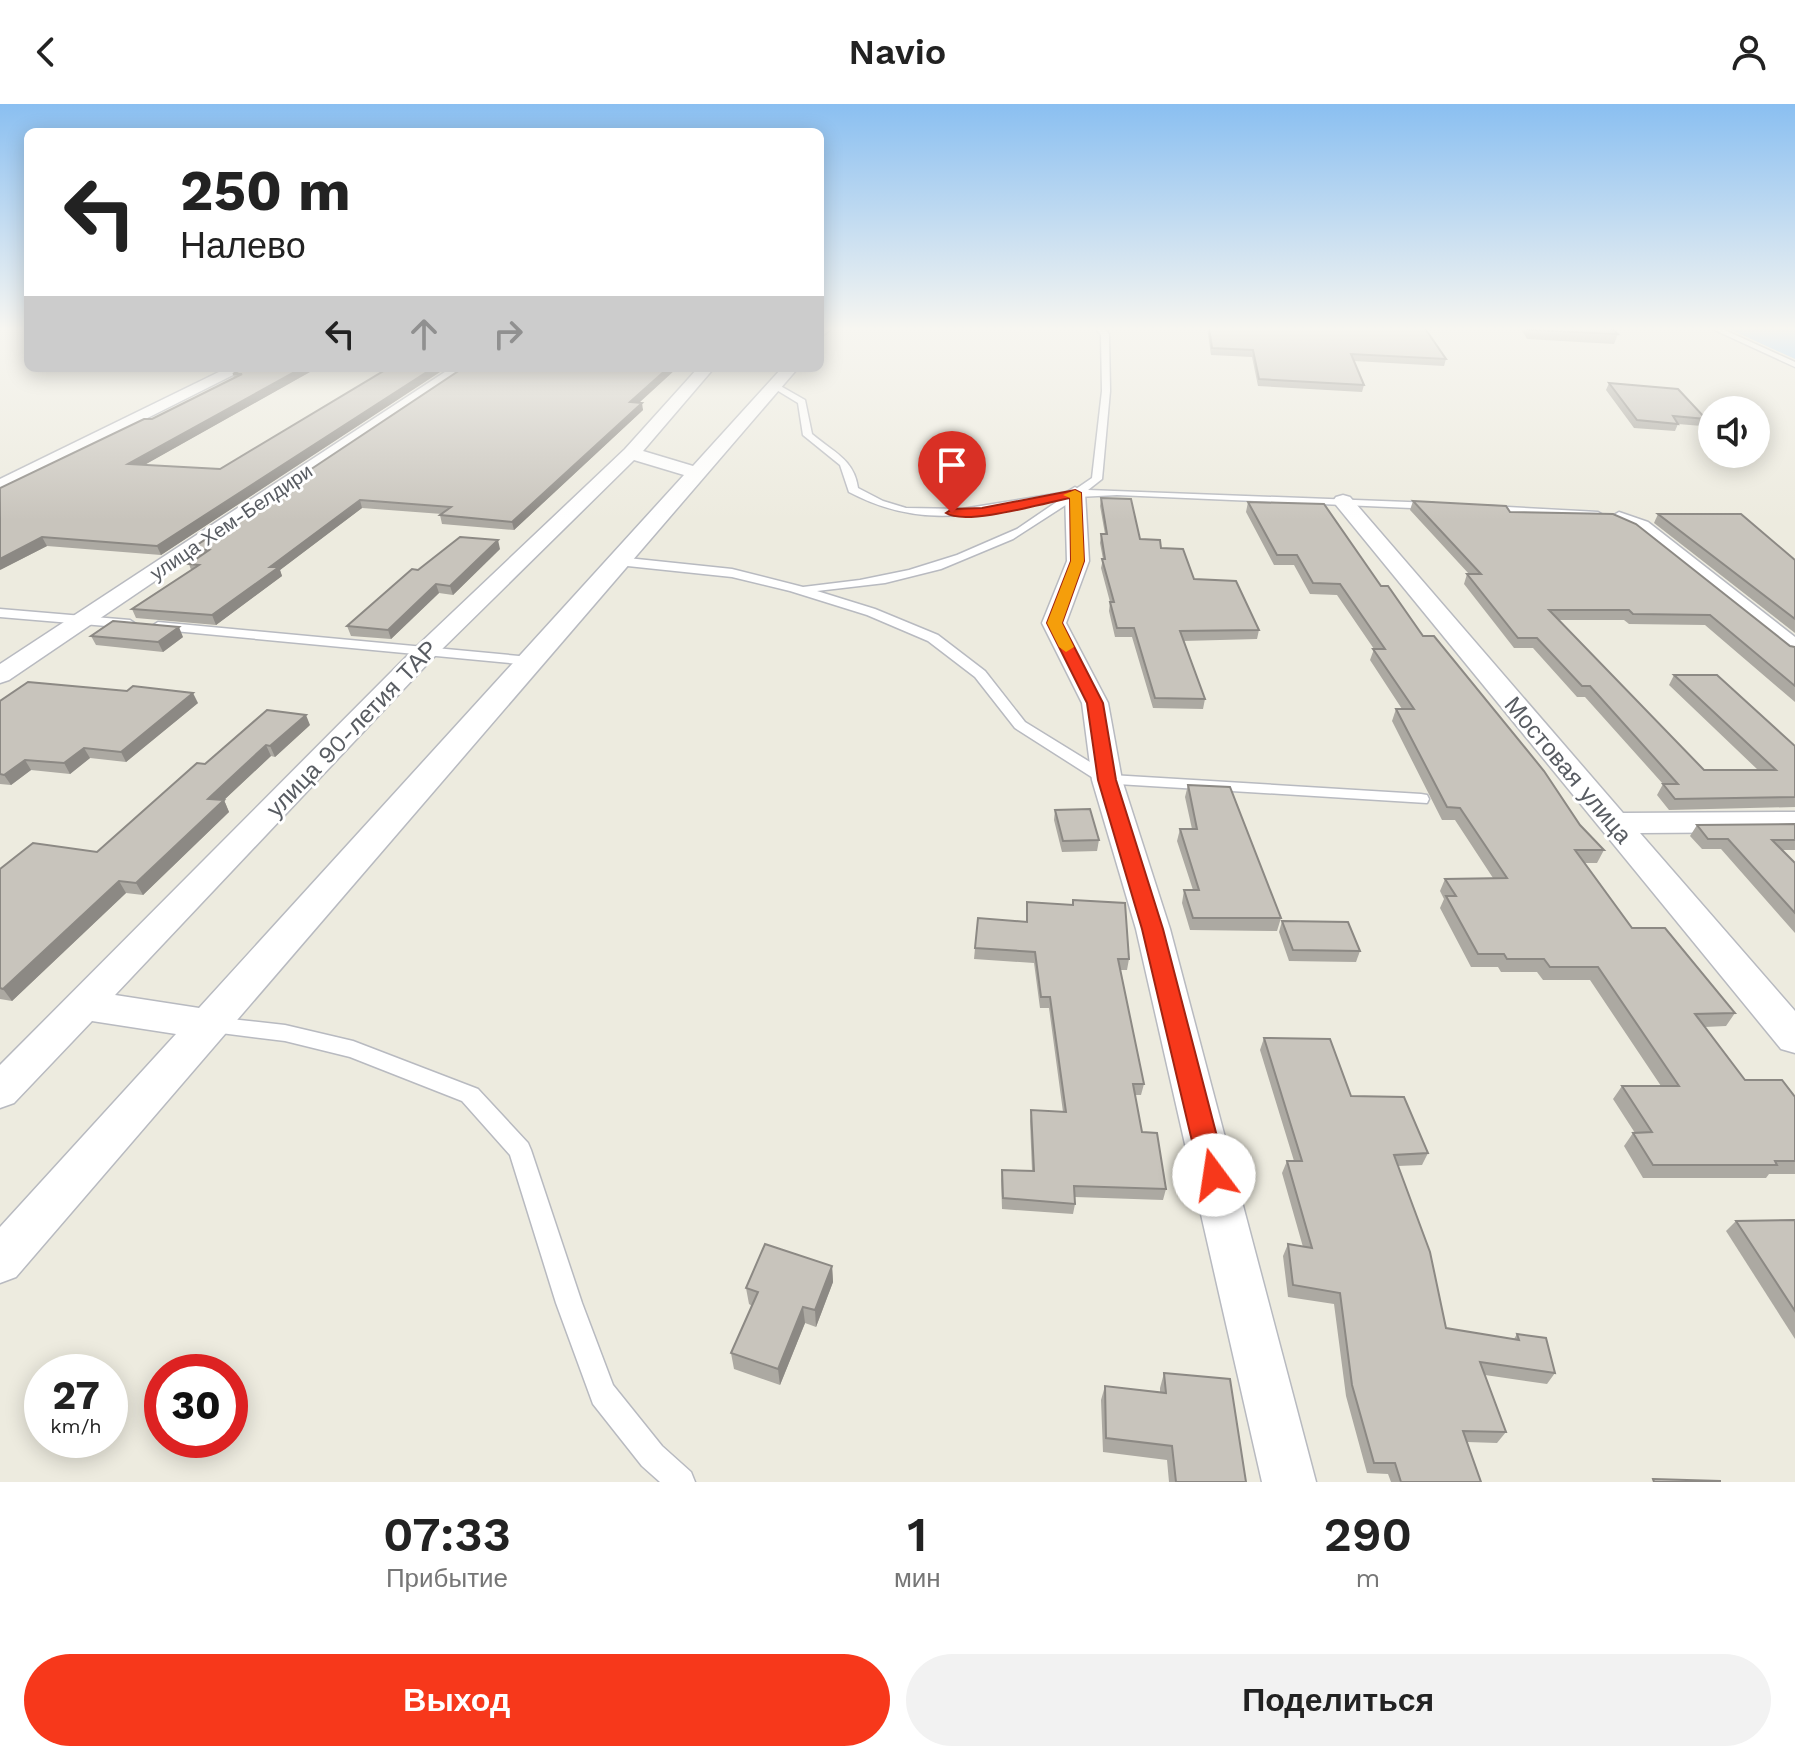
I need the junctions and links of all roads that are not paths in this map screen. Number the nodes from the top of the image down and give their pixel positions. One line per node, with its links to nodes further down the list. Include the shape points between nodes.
1 (192, 391): 9 (street)
2 (426, 391): 18 (street, улица Хем-Белдири)
3 (685, 391): 7 (street, улица 90-летия ТАР)
4 (769, 391): 8 (street)
5 (793, 391): 10 (lane, via 802,402 808,435 847,463 853,490 892,509 982,511)
6 (1106, 391): 10 (lane, via 1097,479)
7 (631, 453): 8 (street); 20 (street, улица 90-летия ТАР)
8 (696, 473): 15 (street)
9 (0, 486)
10 (1075, 493): 11 (lane); 16 (lane, via 1011,537 952,561 899,577); 23 (street, via 1078,561 1054,623 1095,703)
11 (1343, 501): 12 (lane); 26 (street, Мостовая улица)
12 (1451, 507)
13 (1482, 508): 14 (lane)
14 (1619, 518): 19 (street, via 1641,526)
15 (618, 561): 16 (lane, via 732,573); 21 (street)
16 (794, 588): 23 (lane, via 933,638 980,674 1020,725)
17 (0, 613): 18 (lane)
18 (84, 619): 20 (lane); 22 (street, улица Хем-Белдири)
19 (1795, 649)
20 (425, 652): 21 (lane); 27 (street, улица 90-летия ТАР)
21 (530, 661): 28 (street)
22 (0, 675)
23 (1107, 780): 24 (lane); 33 (street, via 1153,929)
24 (1421, 799)
25 (1795, 822): 26 (street)
26 (1612, 823): 29 (street, Мостовая улица)
27 (84, 1005): 28 (street); 30 (street, улица 90-летия ТАР)
28 (210, 1025): 31 (street); 32 (lane, via 285,1033 353,1049 470,1095 520,1150 603,1394 652,1456)
29 (1795, 1038)
30 (0, 1091)
31 (0, 1261)
32 (681, 1482)
33 (1289, 1482)

